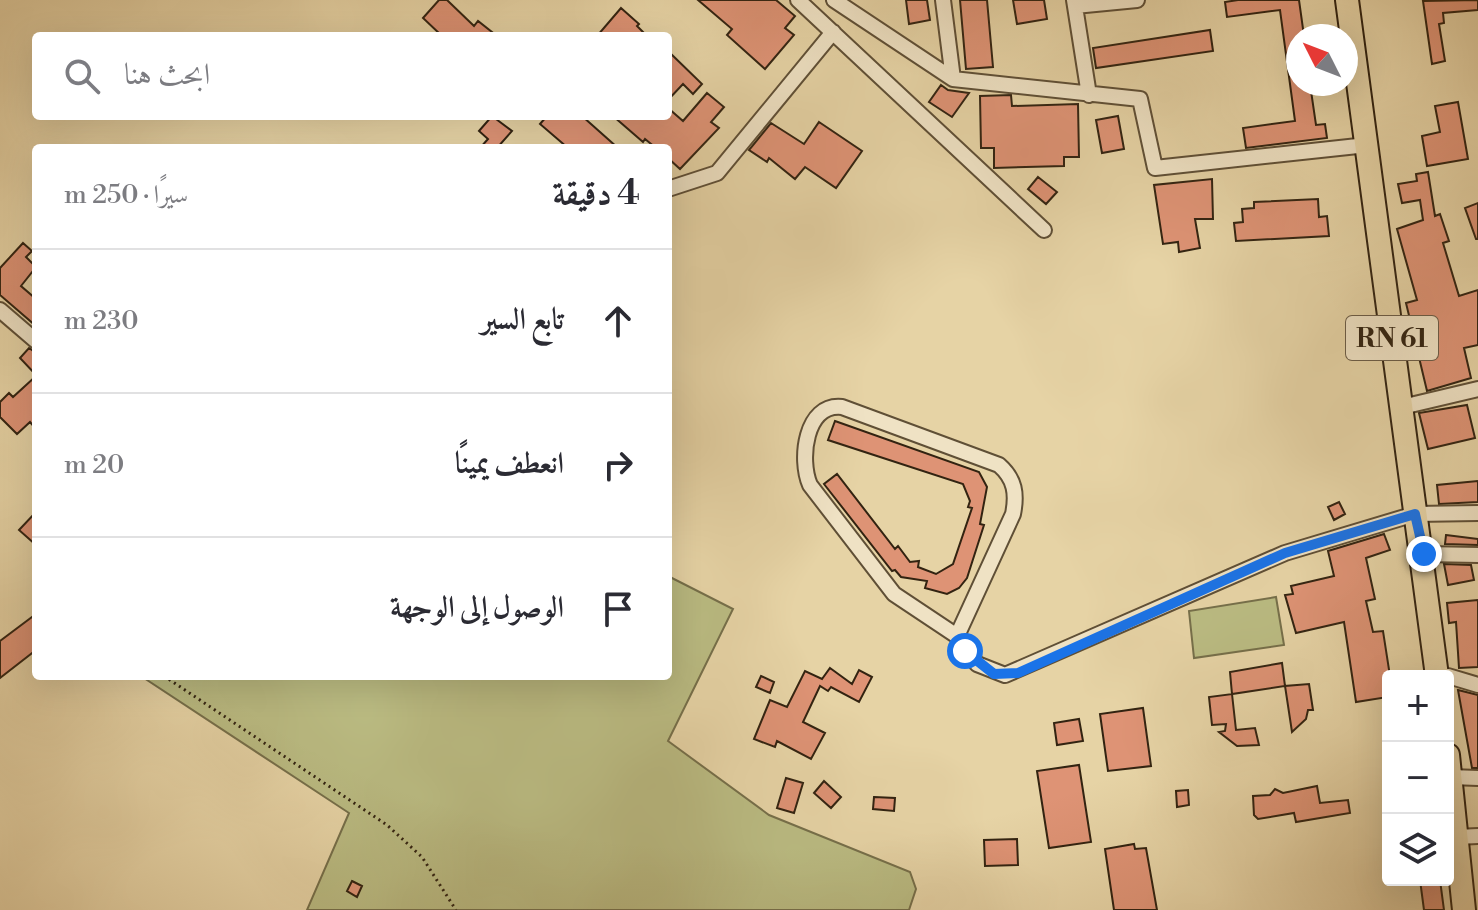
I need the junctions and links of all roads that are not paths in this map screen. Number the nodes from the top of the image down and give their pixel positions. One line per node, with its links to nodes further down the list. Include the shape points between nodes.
1 (798, 0): 7 (street)
2 (834, 0): 8 (street)
3 (943, 0): 8 (street)
4 (1137, 0): 6 (street)
5 (1347, 0): 10 (main road, RN 61)
6 (1075, 3): 9 (street)
7 (833, 32): 11 (street, via 717,173); 12 (street)
8 (953, 79): 9 (street)
9 (1089, 95): 10 (street, via 1140,99 1155,168)
10 (1367, 145): 16 (main road, RN 61)
11 (672, 188)
12 (1044, 230)
13 (0, 310): 14 (street)
14 (32, 338)
15 (1478, 389): 16 (street)
16 (1402, 407): 18 (main road, RN 61)
17 (1478, 513): 18 (street)
18 (1415, 514): 19 (main road, RN 61); 21 (street, via 1285,553 1018,673 994,674 977,664)
19 (1424, 554): 20 (street); 22 (main road, RN 61)
20 (1478, 555)
21 (957, 636): 21 (street, via 894,594 810,485 804,472 805,447 824,409 842,407 999,465 1009,474 1016,500 1013,514)
22 (1441, 670)
23 (1454, 678): 24 (street)
24 (1478, 685)
25 (1454, 768): 26 (street)
26 (1478, 778)
27 (1454, 784): 28 (main road)
28 (1468, 836): 29 (main road)
29 (1464, 910)

